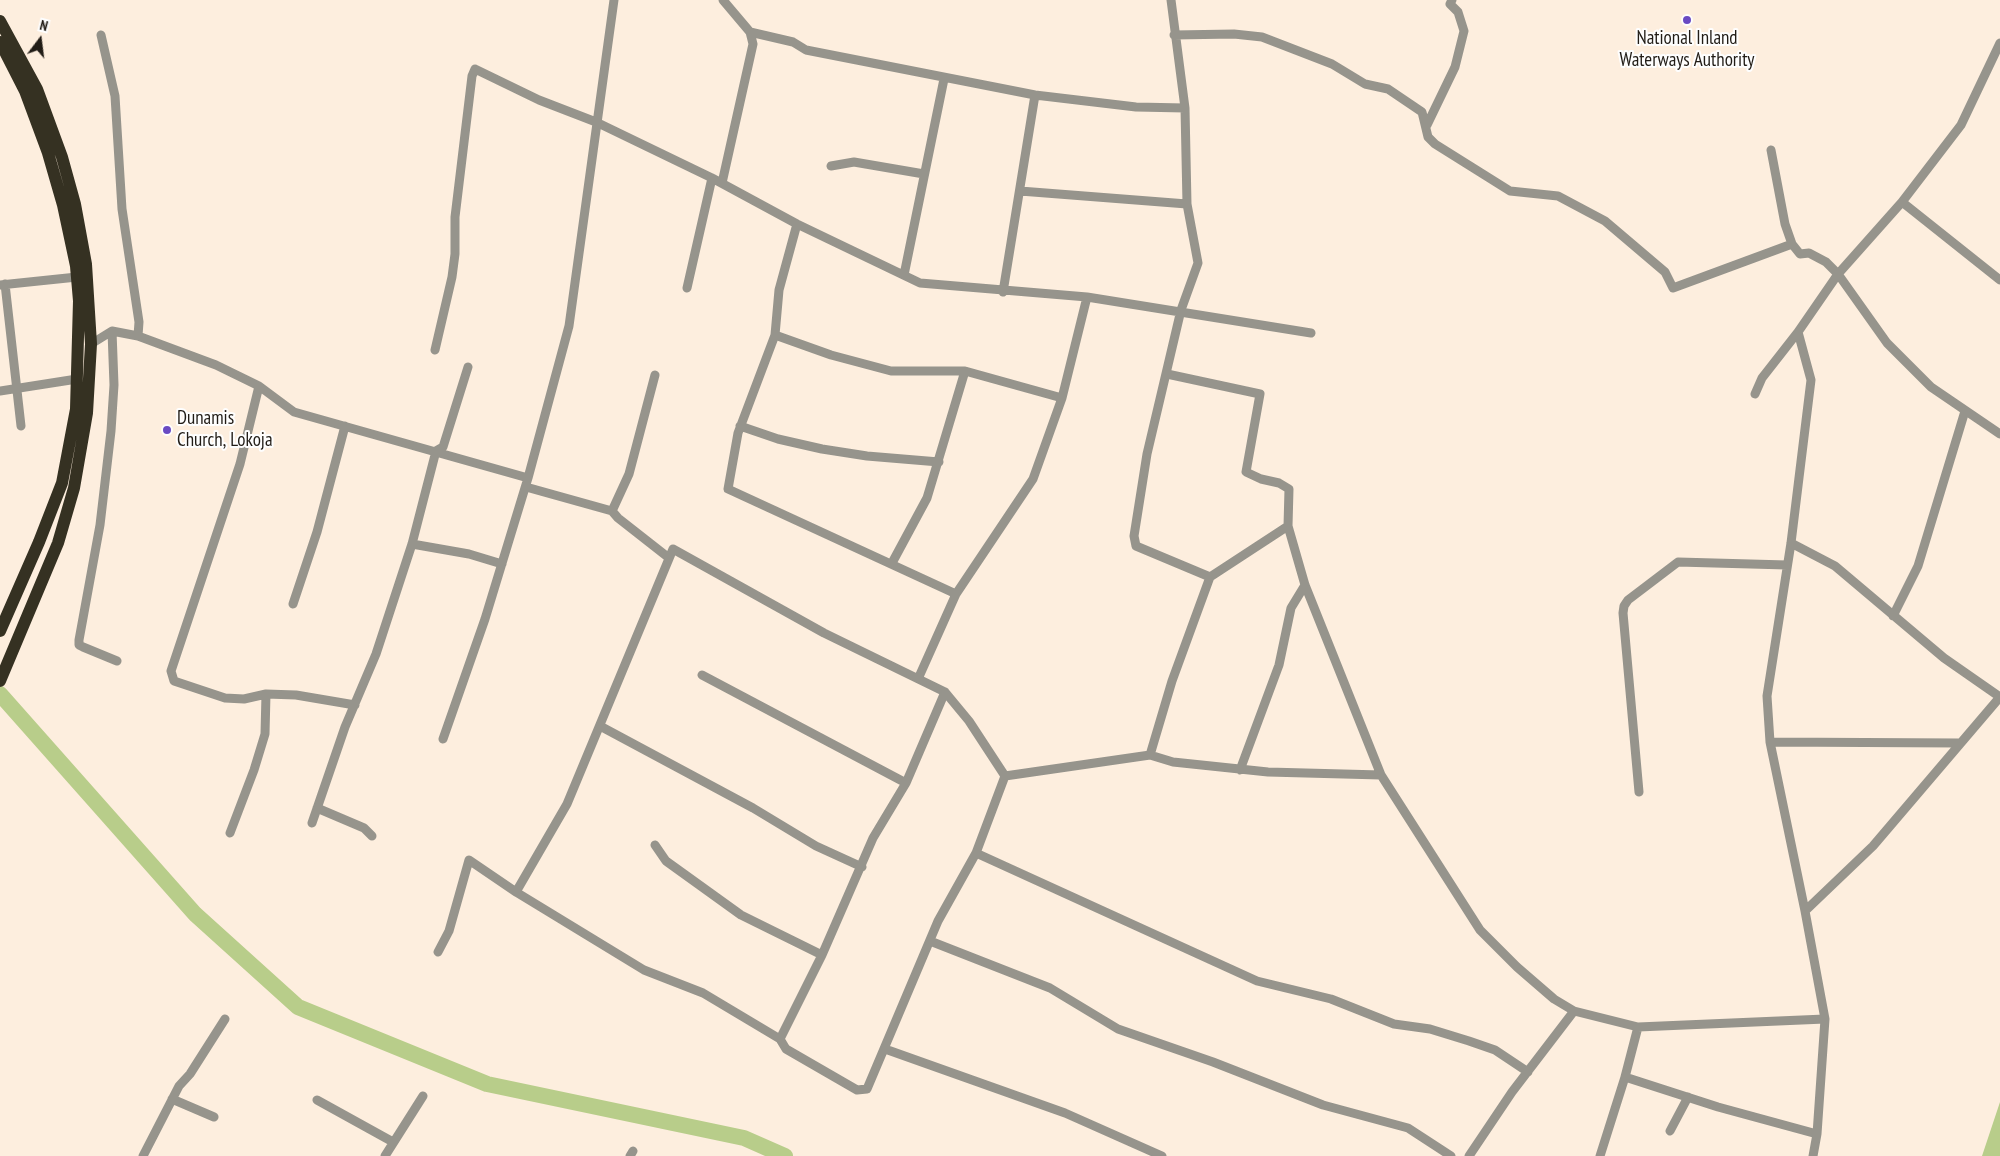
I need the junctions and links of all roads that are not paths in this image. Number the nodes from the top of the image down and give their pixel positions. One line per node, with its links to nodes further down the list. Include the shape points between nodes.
1 (614, 0): 15 (street)
2 (723, 0): 6 (street)
3 (1171, 0): 8 (street)
4 (1452, 0): 16 (street, via 1450,4 1458,12 1464,32 1455,67)
5 (0, 21): 14 (highway, via 37,89)
6 (750, 32): 11 (street, via 793,42 806,50); 21 (street, via 753,44)
7 (101, 35): 40 (street, via 115,96 122,209 139,322)
8 (1174, 35): 13 (street); 16 (street, via 1262,37 1332,64 1365,84 1388,89 1422,112)
9 (0, 42): 14 (highway)
10 (2000, 43): 23 (street, via 1962,126)
11 (944, 79): 12 (street); 19 (street)
12 (1035, 95): 13 (street, via 1136,107); 22 (street)
13 (1185, 108): 24 (street)
14 (43, 119): 29 (highway); 41 (highway, via 75,204 85,256)
15 (596, 122): 20 (street); 42 (street, via 539,100 475,69 455,217 452,277); 60 (street, via 569,326)
16 (1427, 126): 26 (street, via 1428,137 1435,144 1510,191 1558,196 1605,221 1665,272 1673,288)
17 (1770, 150): 26 (street)
18 (831, 166): 19 (street, via 854,162)
19 (924, 174): 28 (street)
20 (712, 178): 21 (street); 32 (street)
21 (722, 183): 25 (street)
22 (1020, 191): 24 (street); 33 (street)
23 (1902, 202): 27 (street); 30 (street)
24 (1187, 204): 35 (street, via 1198,263)
25 (797, 224): 28 (street); 39 (street, via 779,290)
26 (1792, 244): 27 (street, via 1800,254 1809,253 1826,262)
27 (1838, 274): 38 (street); 53 (street, via 1887,343 1931,387)
28 (904, 275): 33 (street, via 920,283)
29 (77, 277): 31 (street); 47 (highway)
30 (2000, 280)
31 (2, 285): 49 (street)
32 (687, 288)
33 (1003, 292): 34 (street)
34 (1087, 297): 35 (street); 52 (street)
35 (1181, 310): 37 (street); 45 (street)
36 (112, 331): 40 (street); 41 (street); 75 (street, via 114,385 111,431 100,524 79,645)
37 (1311, 332)
38 (1798, 332): 51 (street, via 1762,378); 63 (street, via 1811,380)
39 (774, 335): 44 (street, via 891,371); 56 (street)
40 (138, 336): 48 (street)
41 (91, 344): 78 (highway, via 87,412 74,488 58,543)
42 (435, 350)
43 (468, 367): 58 (street, via 443,446)
44 (965, 371): 52 (street); 59 (street)
45 (1167, 374): 62 (street, via 1260,394 1246,472 1290,489); 69 (street, via 1147,454 1134,536 1136,546)
46 (655, 376): 61 (street, via 630,474)
47 (77, 379): 49 (street); 74 (highway, via 76,409 62,483)
48 (259, 386): 55 (street, via 294,412); 80 (street, via 240,464 172,671 174,681 225,698 244,699)
49 (17, 389): 50 (street); 54 (street)
50 (0, 391)
51 (1755, 394)
52 (1062, 398): 71 (street, via 1033,479)
53 (1965, 410): 57 (street); 73 (street, via 1918,566)
54 (22, 426)
55 (345, 426): 58 (street); 72 (street)
56 (740, 426): 59 (street, via 822,448 867,456); 66 (street, via 728,489)
57 (2000, 434)
58 (436, 451): 60 (street); 64 (street)
59 (939, 462): 66 (street, via 927,498)
60 (527, 483): 61 (street); 67 (street)
61 (612, 511): 65 (street)
62 (1288, 526): 69 (street); 70 (street)
63 (1791, 543): 68 (street); 73 (street, via 1834,566)
64 (412, 544): 67 (street, via 469,554); 82 (street, via 376,654)
65 (669, 558): 77 (street, via 673,549 824,633); 83 (street)
66 (892, 563): 71 (street)
67 (502, 564): 84 (street)
68 (1787, 566): 85 (street, via 1768,696); 92 (street, via 1678,562 1624,606)
69 (1210, 577): 87 (street, via 1172,681)
70 (1305, 585): 88 (street, via 1292,608 1279,665); 89 (street)
71 (956, 594): 77 (street)
72 (294, 604)
73 (1893, 616): 81 (street, via 1944,658)
74 (0, 631)
75 (117, 661)
76 (702, 675): 91 (street)
77 (918, 679): 79 (street)
78 (0, 681)
79 (945, 692): 90 (street, via 969,721); 91 (street)
80 (266, 694): 82 (street, via 306,696); 95 (street, via 265,734)
81 (2000, 697): 86 (street)
82 (355, 705): 93 (street)
83 (600, 726): 99 (street, via 754,808 816,846); 100 (street, via 567,804)
84 (444, 739)
85 (1770, 742): 86 (street); 101 (street)
86 (1959, 743): 101 (street, via 1873,846)
87 (1150, 755): 88 (street, via 1173,762); 90 (street)
88 (1240, 770): 89 (street)
89 (1380, 775): 105 (street, via 1480,930 1554,999)
90 (1005, 776): 98 (street)
91 (906, 783): 99 (street, via 874,838)
92 (1639, 792)
93 (317, 808): 94 (street); 96 (street, via 364,828)
94 (312, 824)
95 (230, 832)
96 (372, 836)
97 (655, 845): 104 (street, via 666,860 718,900 765,928)
98 (976, 853): 102 (street); 111 (street, via 1257,981 1331,999 1394,1024 1430,1029 1469,1041 1495,1050)
99 (862, 867): 104 (street)
100 (516, 892): 103 (street, via 469,860 449,931); 109 (street, via 644,970 703,993)
101 (1805, 911): 107 (street)
102 (930, 940): 110 (street); 124 (street, via 1050,988 1118,1029 1323,1105 1408,1128)
103 (438, 952)
104 (822, 955): 109 (street)
105 (1574, 1011): 108 (street); 111 (street)
106 (225, 1019): 115 (street)
107 (1825, 1019): 108 (street); 119 (street)
108 (1638, 1027): 112 (street)
109 (780, 1040): 110 (street, via 786,1049 857,1090 870,1086)
110 (885, 1049): 123 (street, via 1065,1113)
111 (1528, 1072): 125 (street)
112 (1624, 1077): 114 (street); 126 (street)
113 (423, 1096): 120 (street)
114 (1688, 1097): 118 (street); 119 (street)
115 (172, 1099): 117 (street); 121 (street)
116 (317, 1100): 120 (street)
117 (214, 1117)
118 (1670, 1131)
119 (1817, 1134): 127 (street)
120 (394, 1142): 122 (street)
121 (143, 1156)
122 (385, 1156)
123 (1162, 1156)
124 (1451, 1156)
125 (1469, 1156)
126 (1600, 1156)
127 (1813, 1156)

